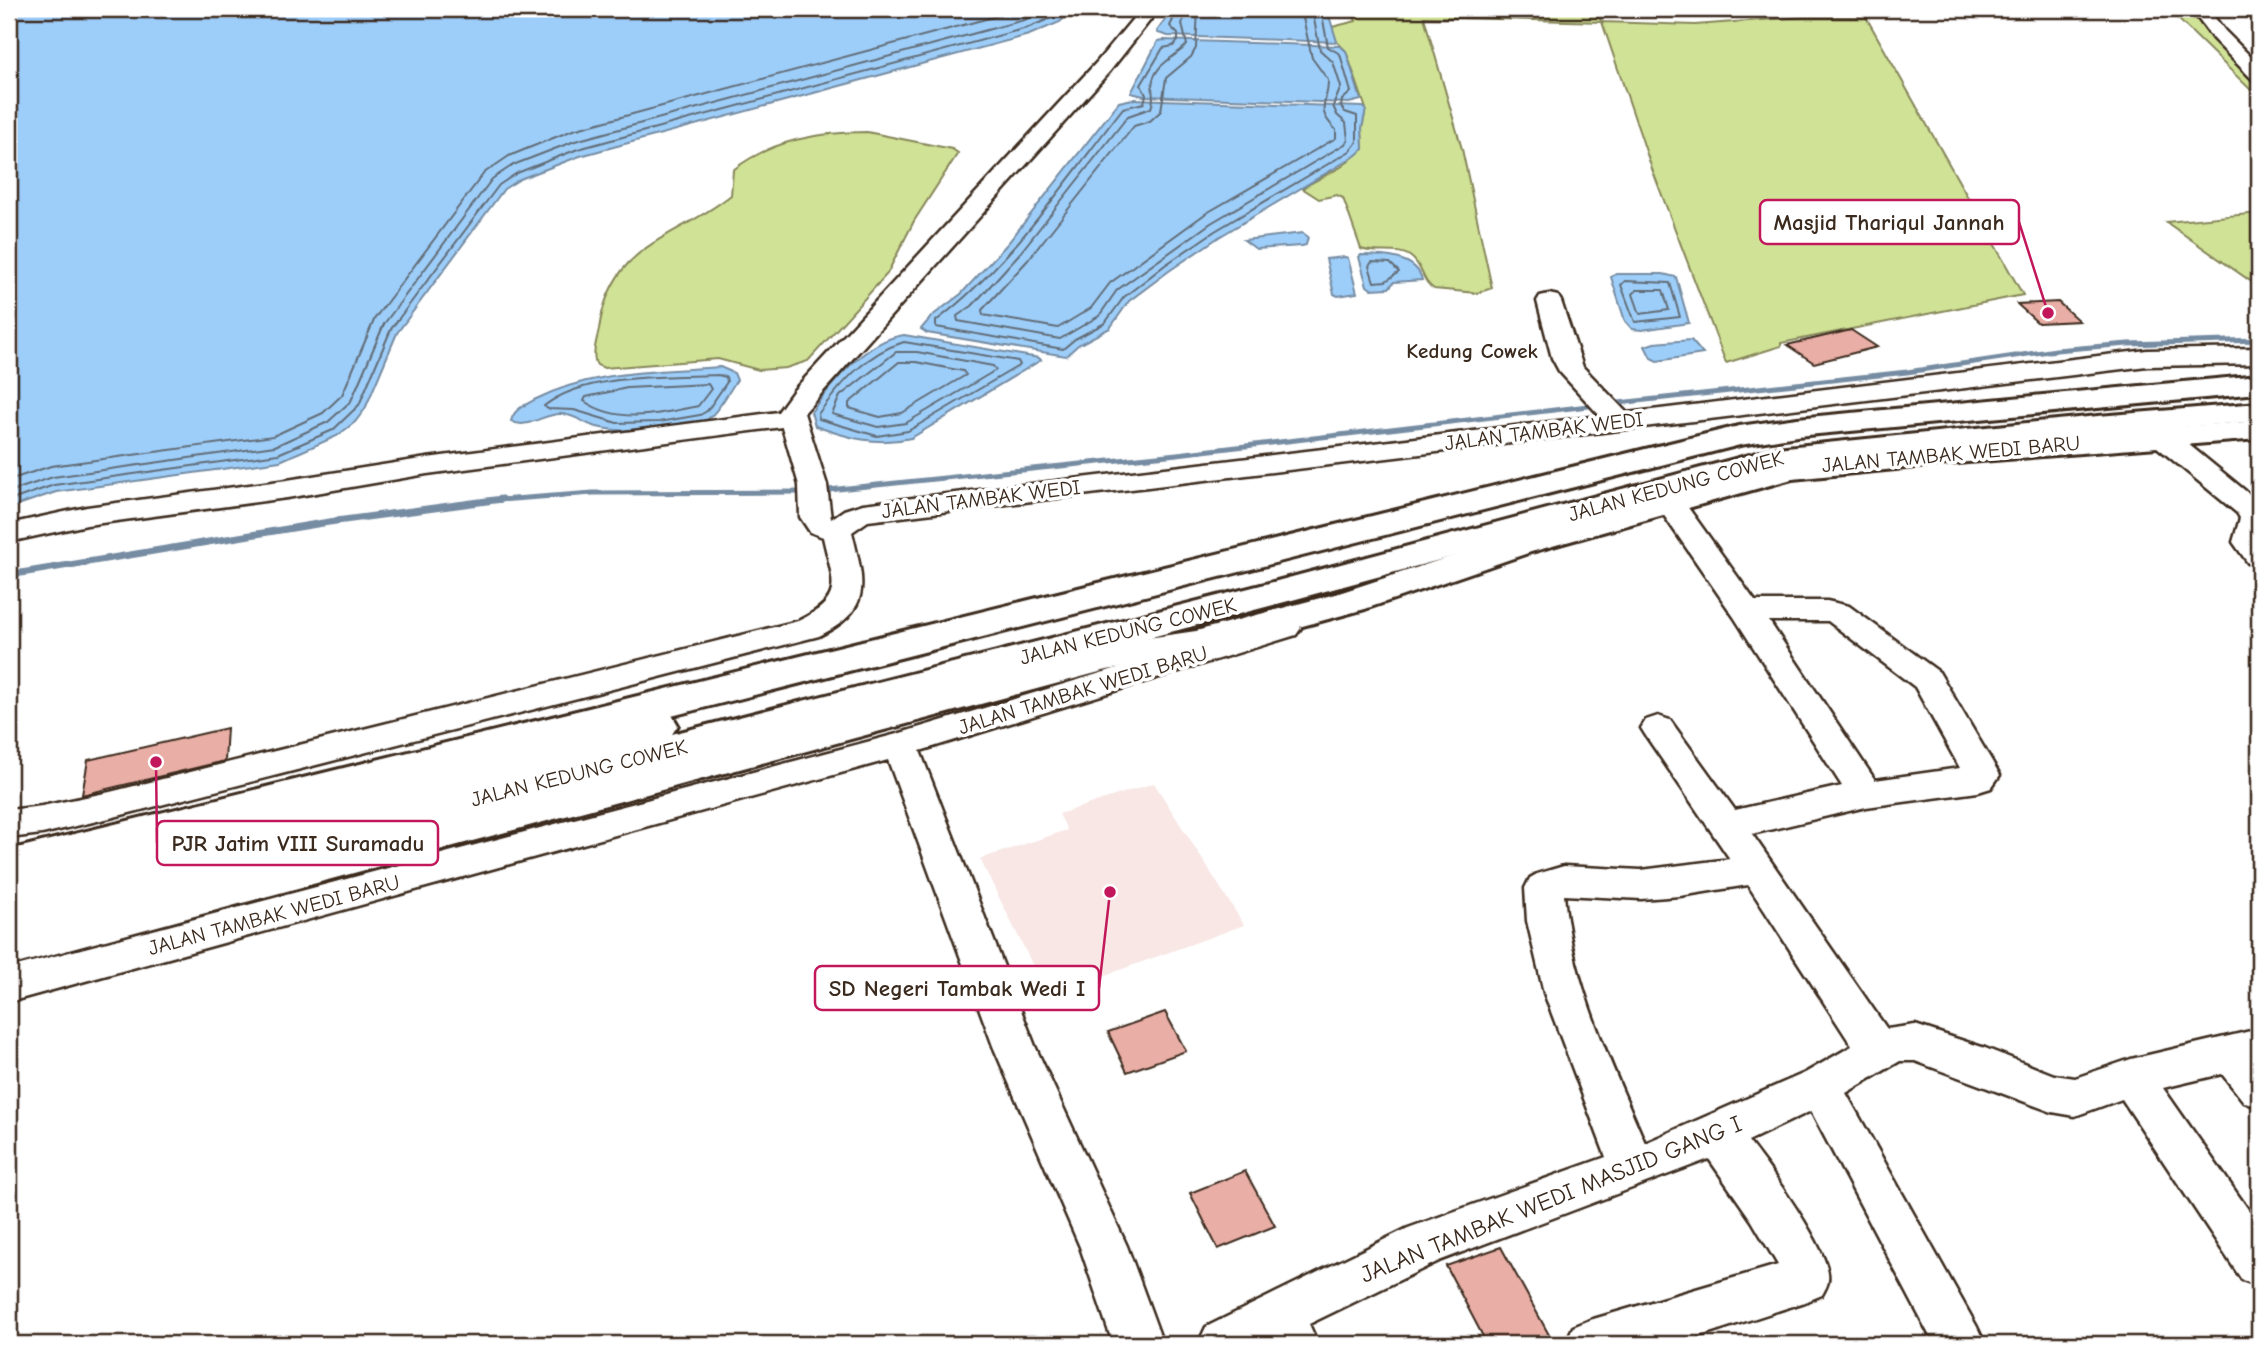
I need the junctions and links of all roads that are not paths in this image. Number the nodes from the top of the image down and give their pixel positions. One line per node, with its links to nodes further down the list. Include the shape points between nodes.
1 (1150, 9): 12 (street, via 1103,67 803,396)
2 (2199, 9): 3 (street)
3 (2259, 75)
4 (1549, 301): 10 (street, via 1565,358 1579,380)
5 (2259, 356): 6 (street, JALAN TAMBAK WEDI)
6 (2100, 363): 8 (street); 10 (street, JALAN TAMBAK WEDI)
7 (2259, 384): 8 (main road)
8 (2144, 395): 26 (main road, via 1739,436)
9 (2259, 396): 28 (main road, JALAN KEDUNG COWEK, via 1805,436 1749,445)
10 (1609, 410): 16 (street, JALAN TAMBAK WEDI, via 863,513 846,520)
11 (2259, 412): 29 (main road, JALAN KEDUNG COWEK, via 1776,458 1270,595)
12 (792, 418): 16 (street, via 815,517 820,526); 17 (street, via 87,516)
13 (2259, 430): 14 (main road)
14 (2161, 436): 15 (main road, JALAN TAMBAK WEDI BARU, via 1817,465); 18 (street, via 2249,508 2255,518 2248,542)
15 (1670, 501): 19 (main road, JALAN TAMBAK WEDI BARU); 20 (street)
16 (836, 532): 24 (street, via 849,588 846,603 836,615 808,629 175,789)
17 (9, 533)
18 (2259, 556)
19 (1352, 601): 22 (street, JALAN TAMBAK WEDI BARU, via 1234,645); 30 (main road, via 1196,643 1107,657)
20 (1746, 611): 23 (street); 23 (street, via 1838,613 1927,680 1982,775)
21 (1658, 728): 25 (street)
22 (900, 745): 31 (street, JALAN TAMBAK WEDI BARU); 41 (street, via 1031,1090 1104,1248)
23 (1866, 794): 25 (street)
24 (9, 824)
25 (1726, 826): 27 (street)
26 (9, 867)
27 (1757, 869): 33 (street); 38 (street, via 1669,885 1564,881 1544,888 1553,955)
28 (9, 891)
29 (9, 920)
30 (9, 948)
31 (9, 985)
32 (2245, 1050): 34 (street, JALAN TAMBAK WEDI MASJID GANG I); 36 (street)
33 (1879, 1052): 34 (street, JALAN TAMBAK WEDI MASJID GANG I, via 1894,1044 1915,1042 2059,1095 2081,1095); 35 (street, JALAN TAMBAK WEDI MASJID GANG I)
34 (2131, 1077): 39 (street)
35 (1820, 1086): 37 (street, JALAN TAMBAK WEDI MASJID GANG I); 44 (street)
36 (2259, 1089)
37 (1717, 1135): 38 (street, JALAN TAMBAK WEDI MASJID GANG I); 43 (street, via 1790,1242 1805,1279)
38 (1633, 1167): 40 (street, JALAN TAMBAK WEDI MASJID GANG I, via 1425,1244)
39 (2259, 1264)
40 (1286, 1329): 42 (street, JALAN TAMBAK WEDI MASJID GANG I)
41 (1138, 1344)
42 (1223, 1344)
43 (1590, 1344)
44 (1960, 1344)

